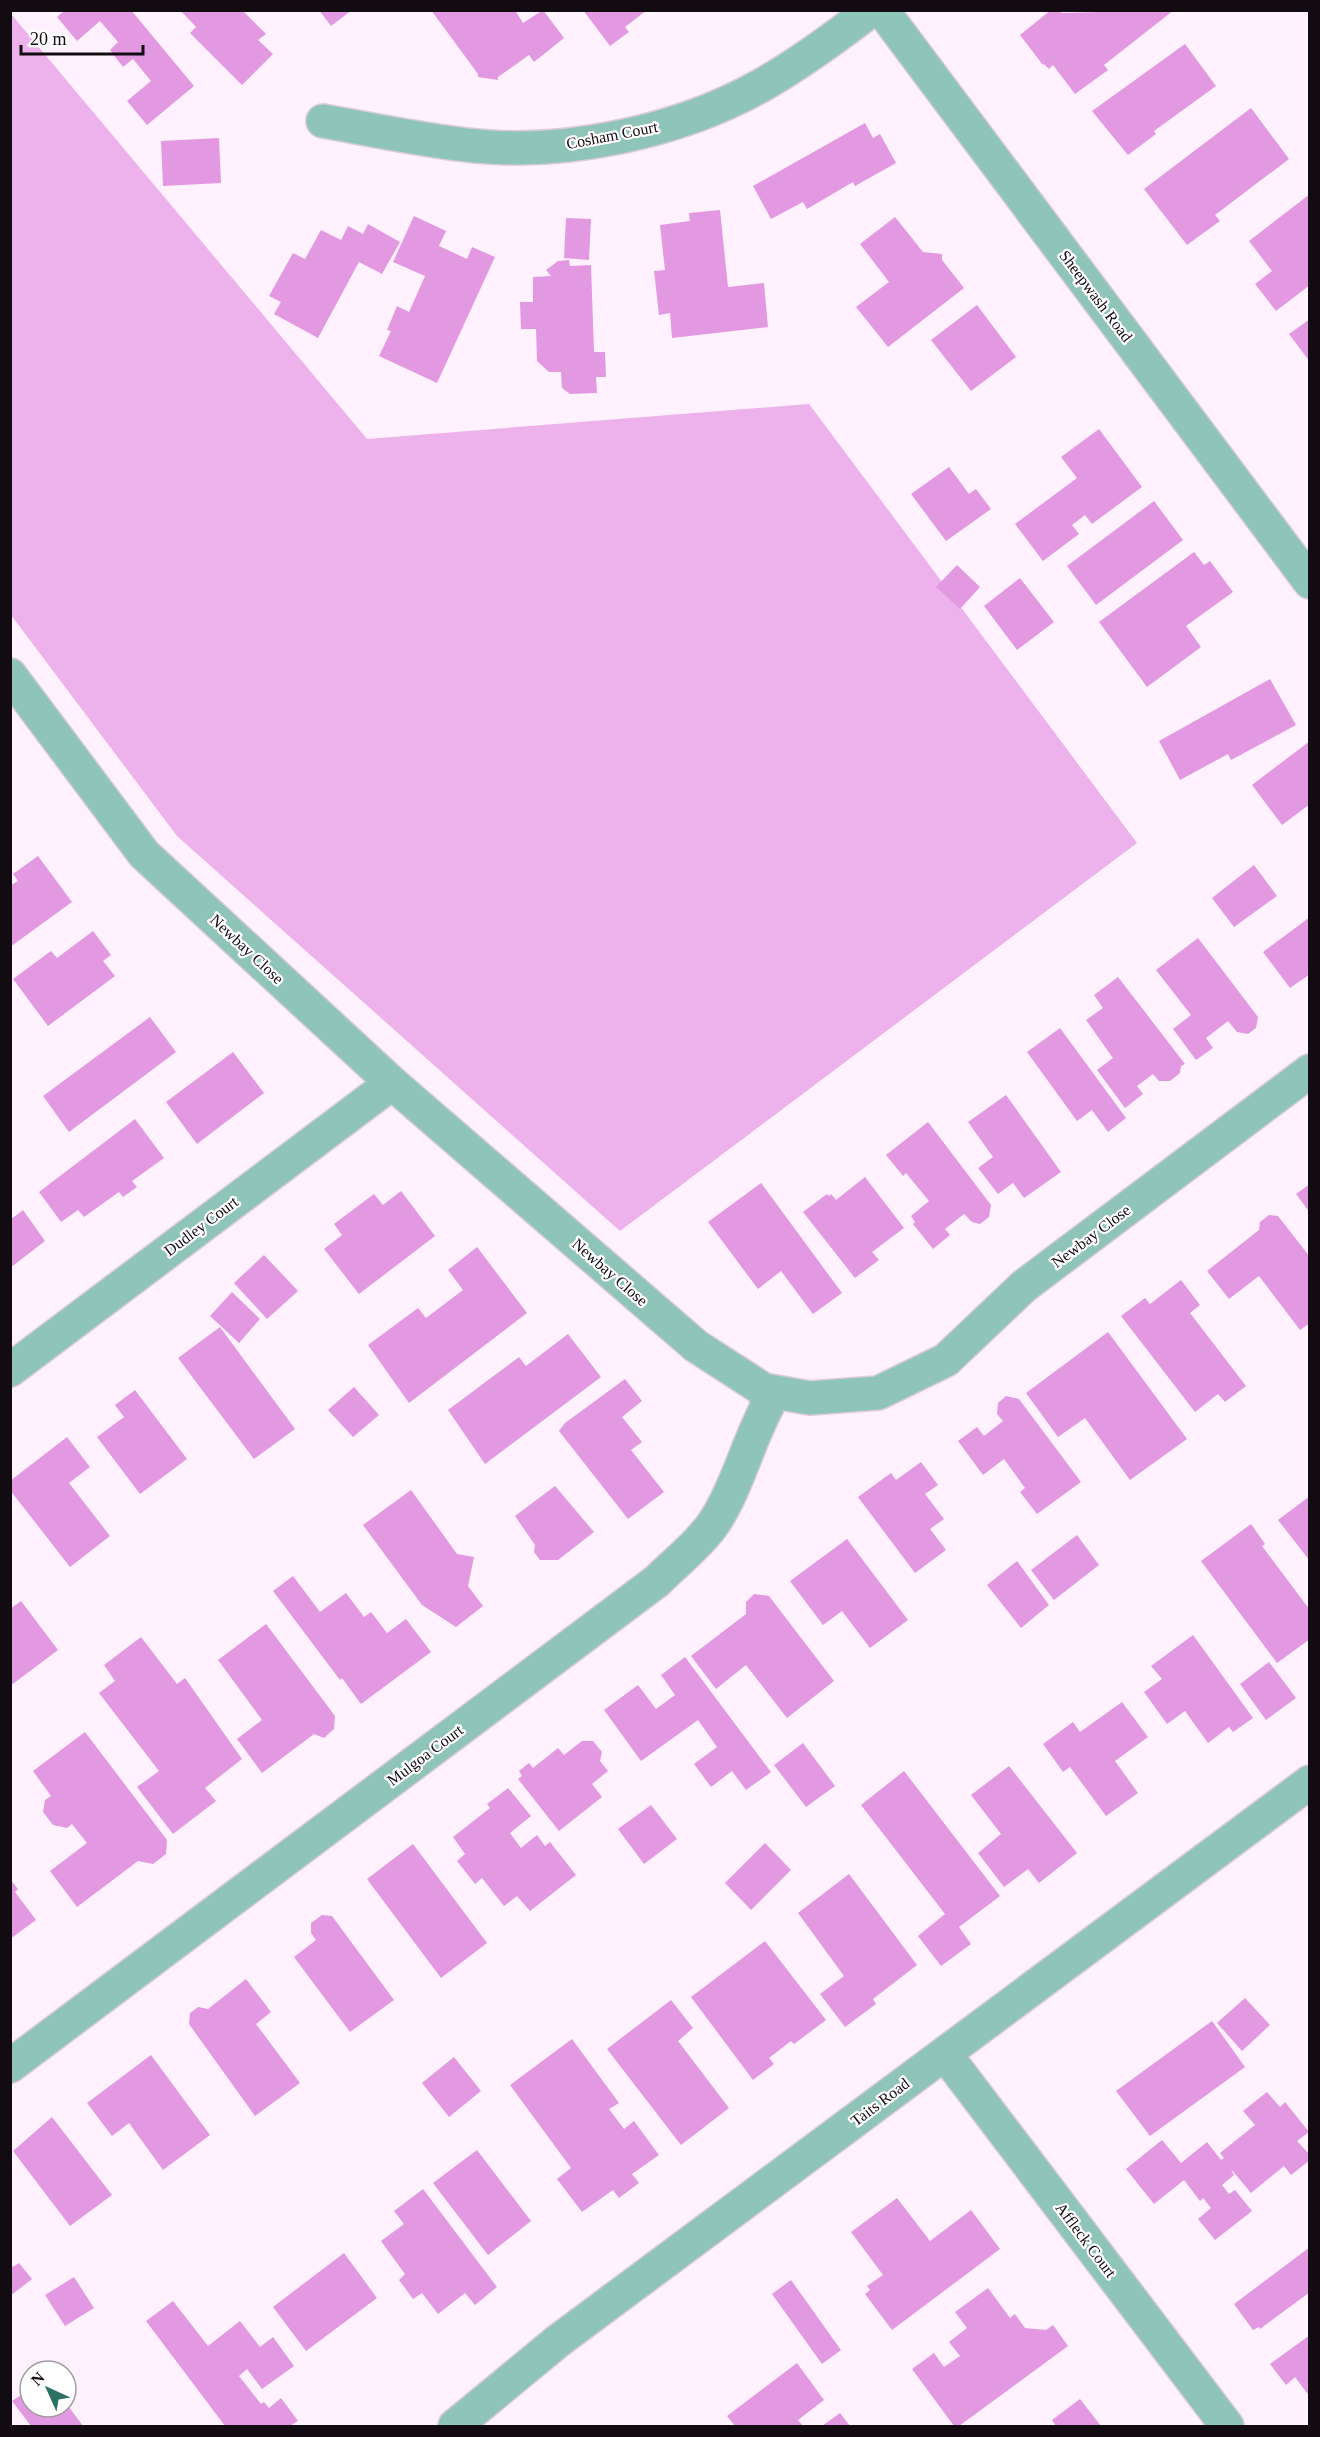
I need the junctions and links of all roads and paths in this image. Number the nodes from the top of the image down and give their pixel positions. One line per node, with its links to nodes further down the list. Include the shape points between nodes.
1 (871, 10): 3 (street, Cosham Court, via 810,56 760,86 689,119 604,139 542,148 477,146)
2 (882, 10): 4 (street, Sheepwash Road)
3 (323, 121)
4 (1310, 582)
5 (11, 676): 7 (street, Newbay Close, via 144,854)
6 (1310, 1071): 9 (street, Newbay Close, via 1024,1286 945,1360 878,1393 810,1398)
7 (392, 1083): 8 (street, Dudley Court); 9 (street, Newbay Close, via 696,1346)
8 (10, 1370)
9 (764, 1390): 12 (street, Mulgoa Court, via 768,1405 716,1520 657,1581)
10 (1310, 1782): 11 (street, Taits Road)
11 (945, 2054): 13 (street, Taits Road, via 558,2341); 14 (street, Affleck Court)
12 (10, 2066)
13 (454, 2427)
14 (1227, 2427)

